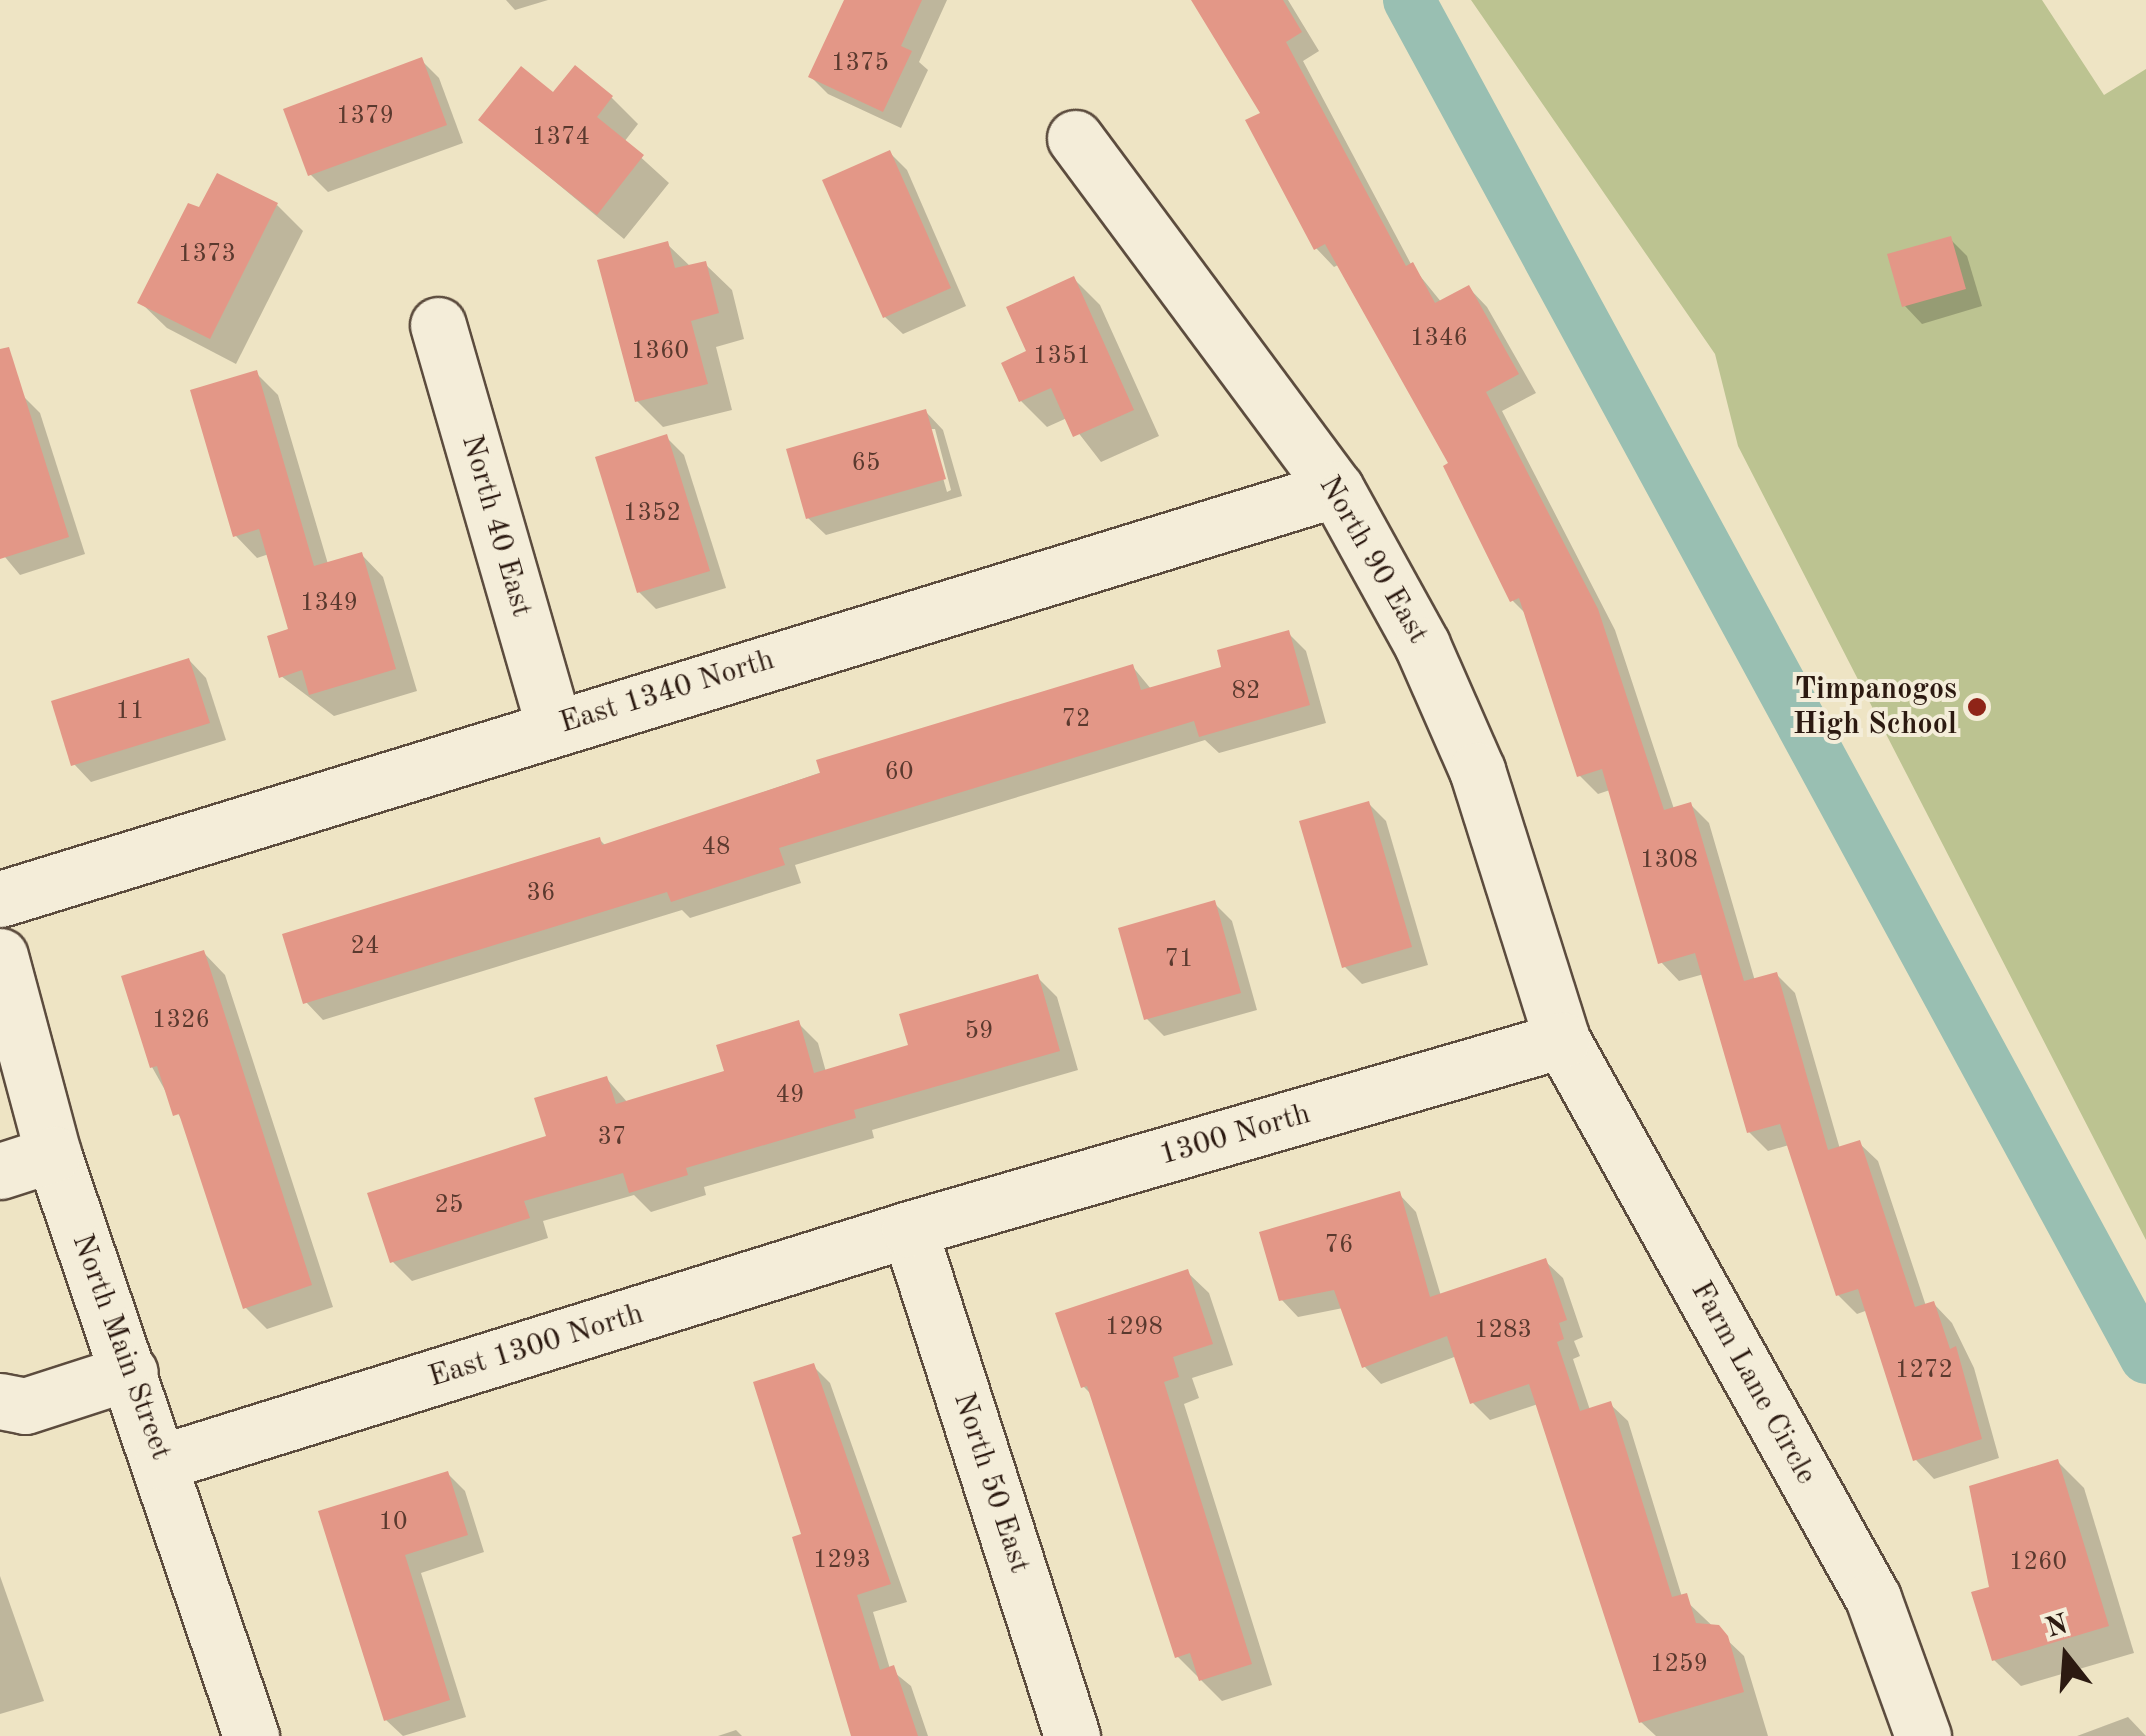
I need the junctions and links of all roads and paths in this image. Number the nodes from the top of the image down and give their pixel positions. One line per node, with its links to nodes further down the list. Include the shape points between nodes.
1 (1075, 138): 3 (street, North 90 East)
2 (438, 325): 4 (street, North 40 East)
3 (1336, 488): 4 (street, East 1340 North); 7 (street, North 90 East, via 1422,645 1477,770)
4 (554, 726): 5 (street, East 1340 North)
5 (0, 899)
6 (0, 956): 8 (street, North Main Street)
7 (1562, 1040): 11 (street, 1300 North); 17 (street, Farm Lane Circle, via 1874,1598)
8 (14, 1067): 9 (street, North Main Street)
9 (52, 1154): 10 (street); 12 (street, North Main Street)
10 (0, 1171)
11 (909, 1230): 14 (street, East 1300 North); 16 (street, North 50 East)
12 (130, 1372): 13 (street, via 26,1406); 14 (street, North Main Street)
13 (0, 1401)
14 (162, 1462): 15 (street, North Main Street)
15 (243, 1734)
16 (1072, 1736)
17 (1922, 1736)

